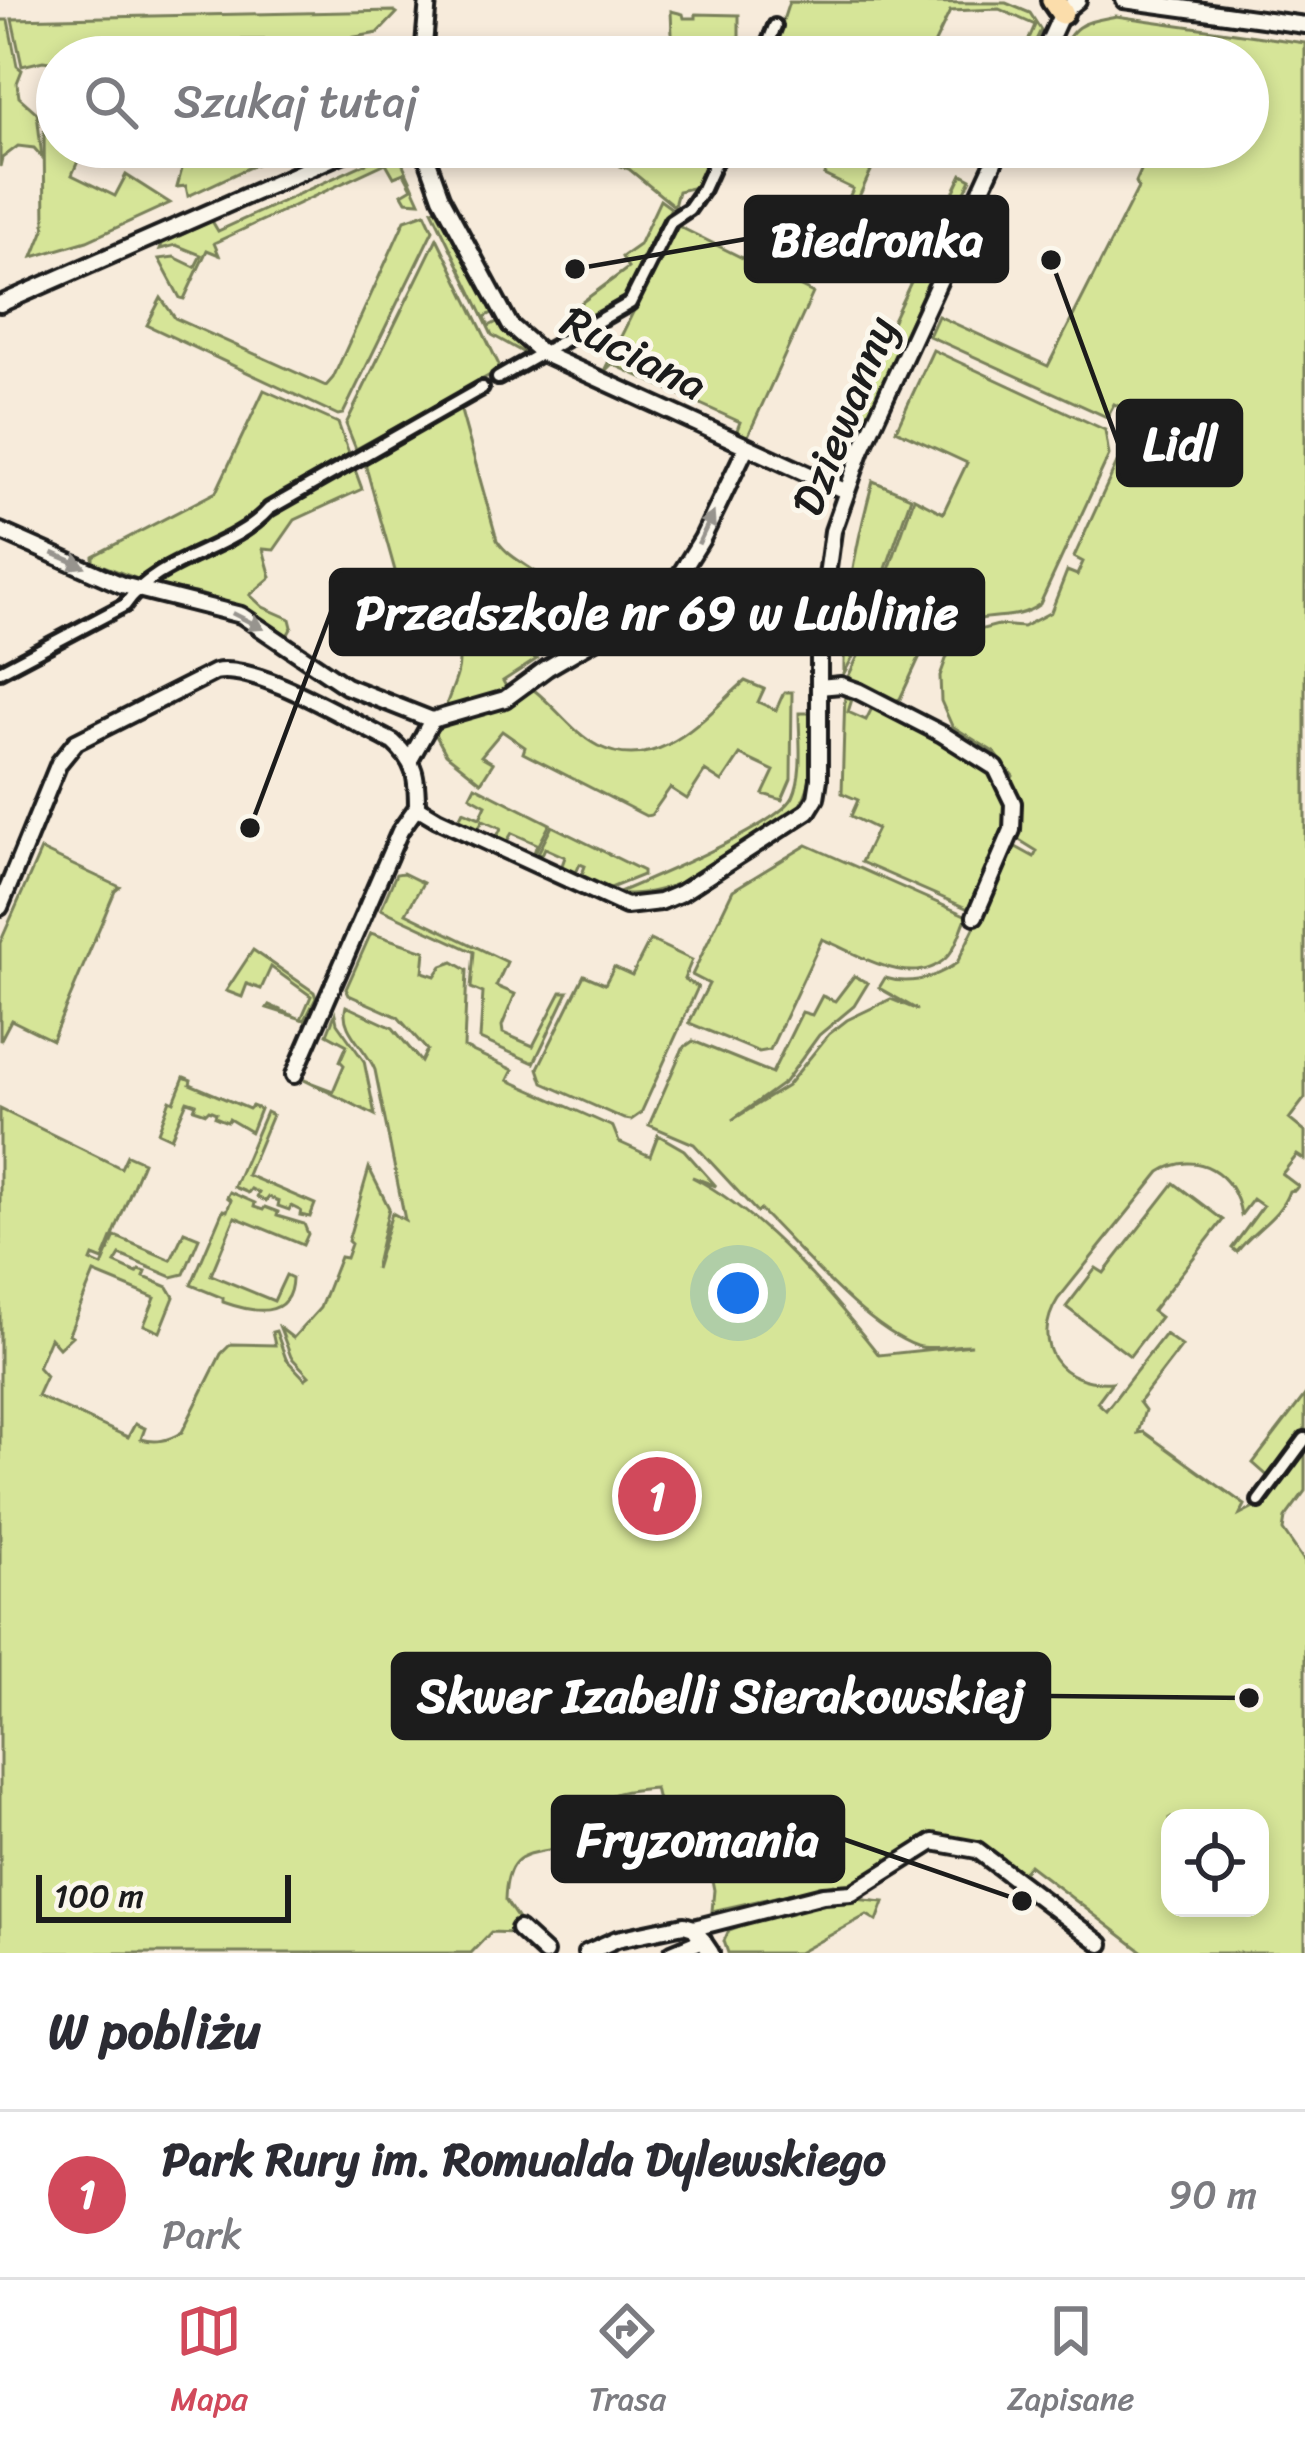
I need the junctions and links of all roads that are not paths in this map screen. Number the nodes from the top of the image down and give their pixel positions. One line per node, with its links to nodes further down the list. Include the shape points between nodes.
1 (428, 0): 6 (street)
2 (1124, 0): 5 (street)
3 (1064, 4): 8 (street)
4 (775, 26): 7 (street)
5 (1305, 26)
6 (425, 36)
7 (771, 36)
8 (1051, 36)
9 (310, 168): 13 (street)
10 (431, 168): 14 (street, Ruciana, via 510,325)
11 (712, 168): 14 (street, via 689,209 671,221 630,303)
12 (991, 168): 18 (street, Dziewanny)
13 (0, 304)
14 (542, 353): 15 (street); 17 (street, Ruciana)
15 (498, 379)
16 (482, 388): 20 (street)
17 (746, 448): 18 (street, Ruciana); 23 (street, Dziewanny, one-way to 17, via 505,700 664,600)
18 (845, 491): 22 (street, Dziewanny, via 823,592)
19 (0, 531): 20 (street, one-way to 20)
20 (137, 587): 21 (street, via 125,605); 23 (street, one-way to 23, via 241,615 346,686)
21 (0, 671)
22 (819, 687): 25 (street, Dziewanny, via 819,779 808,811 660,902 626,907); 27 (street, via 858,692 996,769 1013,803 1012,830)
23 (432, 720): 24 (street)
24 (411, 758): 25 (street); 26 (street, via 256,675 215,672 76,742 59,763)
25 (417, 807): 28 (street)
26 (0, 908)
27 (975, 916)
28 (295, 1075)
29 (1305, 1439): 30 (street)
30 (1258, 1501)
31 (519, 1929): 34 (street)
32 (698, 1936): 33 (street, via 801,1900 852,1893 933,1842 977,1850); 35 (street, via 617,1939); 36 (street)
33 (1101, 1944)
34 (545, 1953)
35 (586, 1953)
36 (672, 1953)

